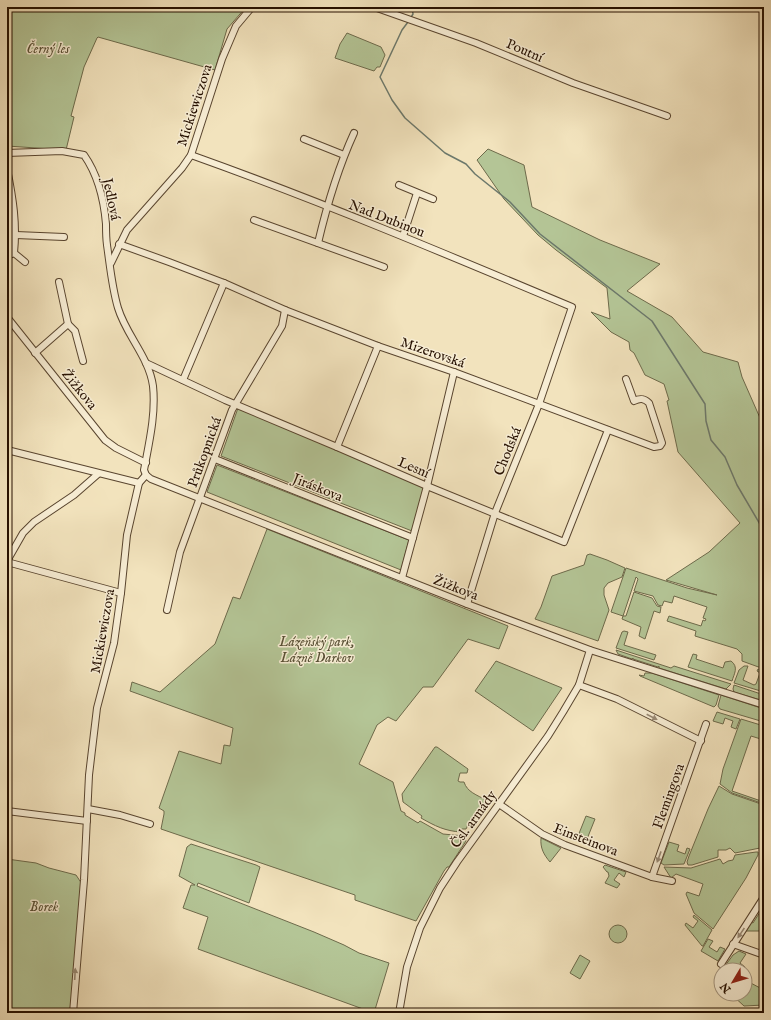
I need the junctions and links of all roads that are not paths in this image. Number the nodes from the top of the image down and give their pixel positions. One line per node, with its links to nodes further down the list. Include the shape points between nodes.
1 (252, 7): 7 (street, Mickiewiczova, via 240,20 222,59)
2 (374, 7): 3 (street, Poutní)
3 (667, 116)
4 (354, 133): 8 (street)
5 (304, 139): 8 (street)
6 (7, 154): 22 (street, Jedlová, via 62,151 84,155 99,185 104,206)
7 (191, 155): 13 (street, Nad Dubinou); 19 (street, Mickiewiczova, via 138,216)
8 (344, 155): 13 (street)
9 (7, 169): 15 (street, via 14,202)
10 (399, 185): 11 (street)
11 (417, 193): 12 (street); 16 (street)
12 (433, 199)
13 (327, 207): 16 (street, Nad Dubinou); 18 (street)
14 (254, 220): 18 (street)
15 (16, 235): 17 (street); 20 (street)
16 (402, 236): 28 (street, Nad Dubinou)
17 (64, 237)
18 (318, 243): 25 (street)
19 (119, 244): 24 (street, Mickiewiczova); 27 (street, Mizerovská)
20 (14, 253): 21 (street); 23 (street)
21 (7, 256)
22 (109, 256): 24 (street, Mickiewiczova)
23 (25, 262)
24 (110, 265): 35 (street, Mickiewiczova, via 118,309)
25 (384, 267)
26 (59, 282): 31 (street)
27 (224, 284): 29 (street, Mizerovská); 38 (street)
28 (572, 307): 40 (street, Chodská)
29 (285, 310): 32 (street, Mizerovská); 39 (street, Průkopnická, via 282,326)
30 (7, 317): 33 (street, Žižkova)
31 (68, 324): 33 (street); 34 (street, via 75,330)
32 (378, 346): 36 (street, Mizerovská); 42 (street)
33 (36, 353): 45 (street, Žižkova, via 105,440)
34 (83, 361)
35 (146, 363): 38 (street, Lesní); 45 (street, Mickiewiczova, via 153,384 154,406)
36 (454, 372): 40 (street, Mizerovská); 49 (street)
37 (626, 379): 41 (street, Mizerovská, via 634,401 640,398 649,403 662,443 660,446 654,446)
38 (183, 380): 39 (street, Lesní)
39 (235, 404): 42 (street, Lesní); 44 (street, Průkopnická)
40 (539, 404): 41 (street, Mizerovská); 51 (street, Chodská)
41 (608, 430): 51 (street, Lesní, via 564,542)
42 (337, 446): 49 (street, Lesní)
43 (7, 450): 46 (street)
44 (215, 459): 50 (street, Průkopnická); 52 (street, Jiráskova)
45 (146, 463): 47 (street, Mickiewiczova)
46 (98, 474): 48 (street); 53 (street, via 74,495 34,522 23,533)
47 (146, 475): 48 (street); 50 (street, Žižkova, via 151,480)
48 (138, 483): 55 (street, Mickiewiczova, via 127,535)
49 (427, 486): 51 (street, Lesní); 52 (street)
50 (200, 498): 54 (street, Žižkova); 57 (street, Průkopnická, via 180,552)
51 (495, 513): 56 (street, Chodská)
52 (413, 538): 54 (street)
53 (7, 562): 55 (street)
54 (402, 578): 56 (street, Žižkova)
55 (121, 593): 64 (street, Mickiewiczova, via 114,643 98,708 89,775)
56 (467, 604): 58 (street, Žižkova)
57 (167, 610)
58 (590, 650): 59 (street, Čsl. armády); 60 (street, Žižkova)
59 (579, 685): 62 (street, one-way to 62, via 617,699); 63 (street, Čsl. armády, via 548,736)
60 (764, 705)
61 (706, 724): 62 (street, Flemingova)
62 (701, 741): 68 (street, Flemingova, one-way to 68)
63 (499, 804): 68 (street, Einsteinova, via 538,832 565,846); 75 (street, Čsl. armády, via 440,888 421,927 407,967)
64 (88, 809): 66 (street, Mickiewiczova); 67 (street)
65 (7, 810): 66 (street)
66 (87, 821): 74 (street, Mickiewiczova, one-way to 66)
67 (150, 824)
68 (652, 876): 69 (street, Einsteinova)
69 (672, 881)
70 (764, 897): 71 (street, one-way to 71)
71 (733, 944): 72 (street); 73 (street)
72 (764, 955)
73 (722, 962)
74 (73, 1013)
75 (399, 1013)

